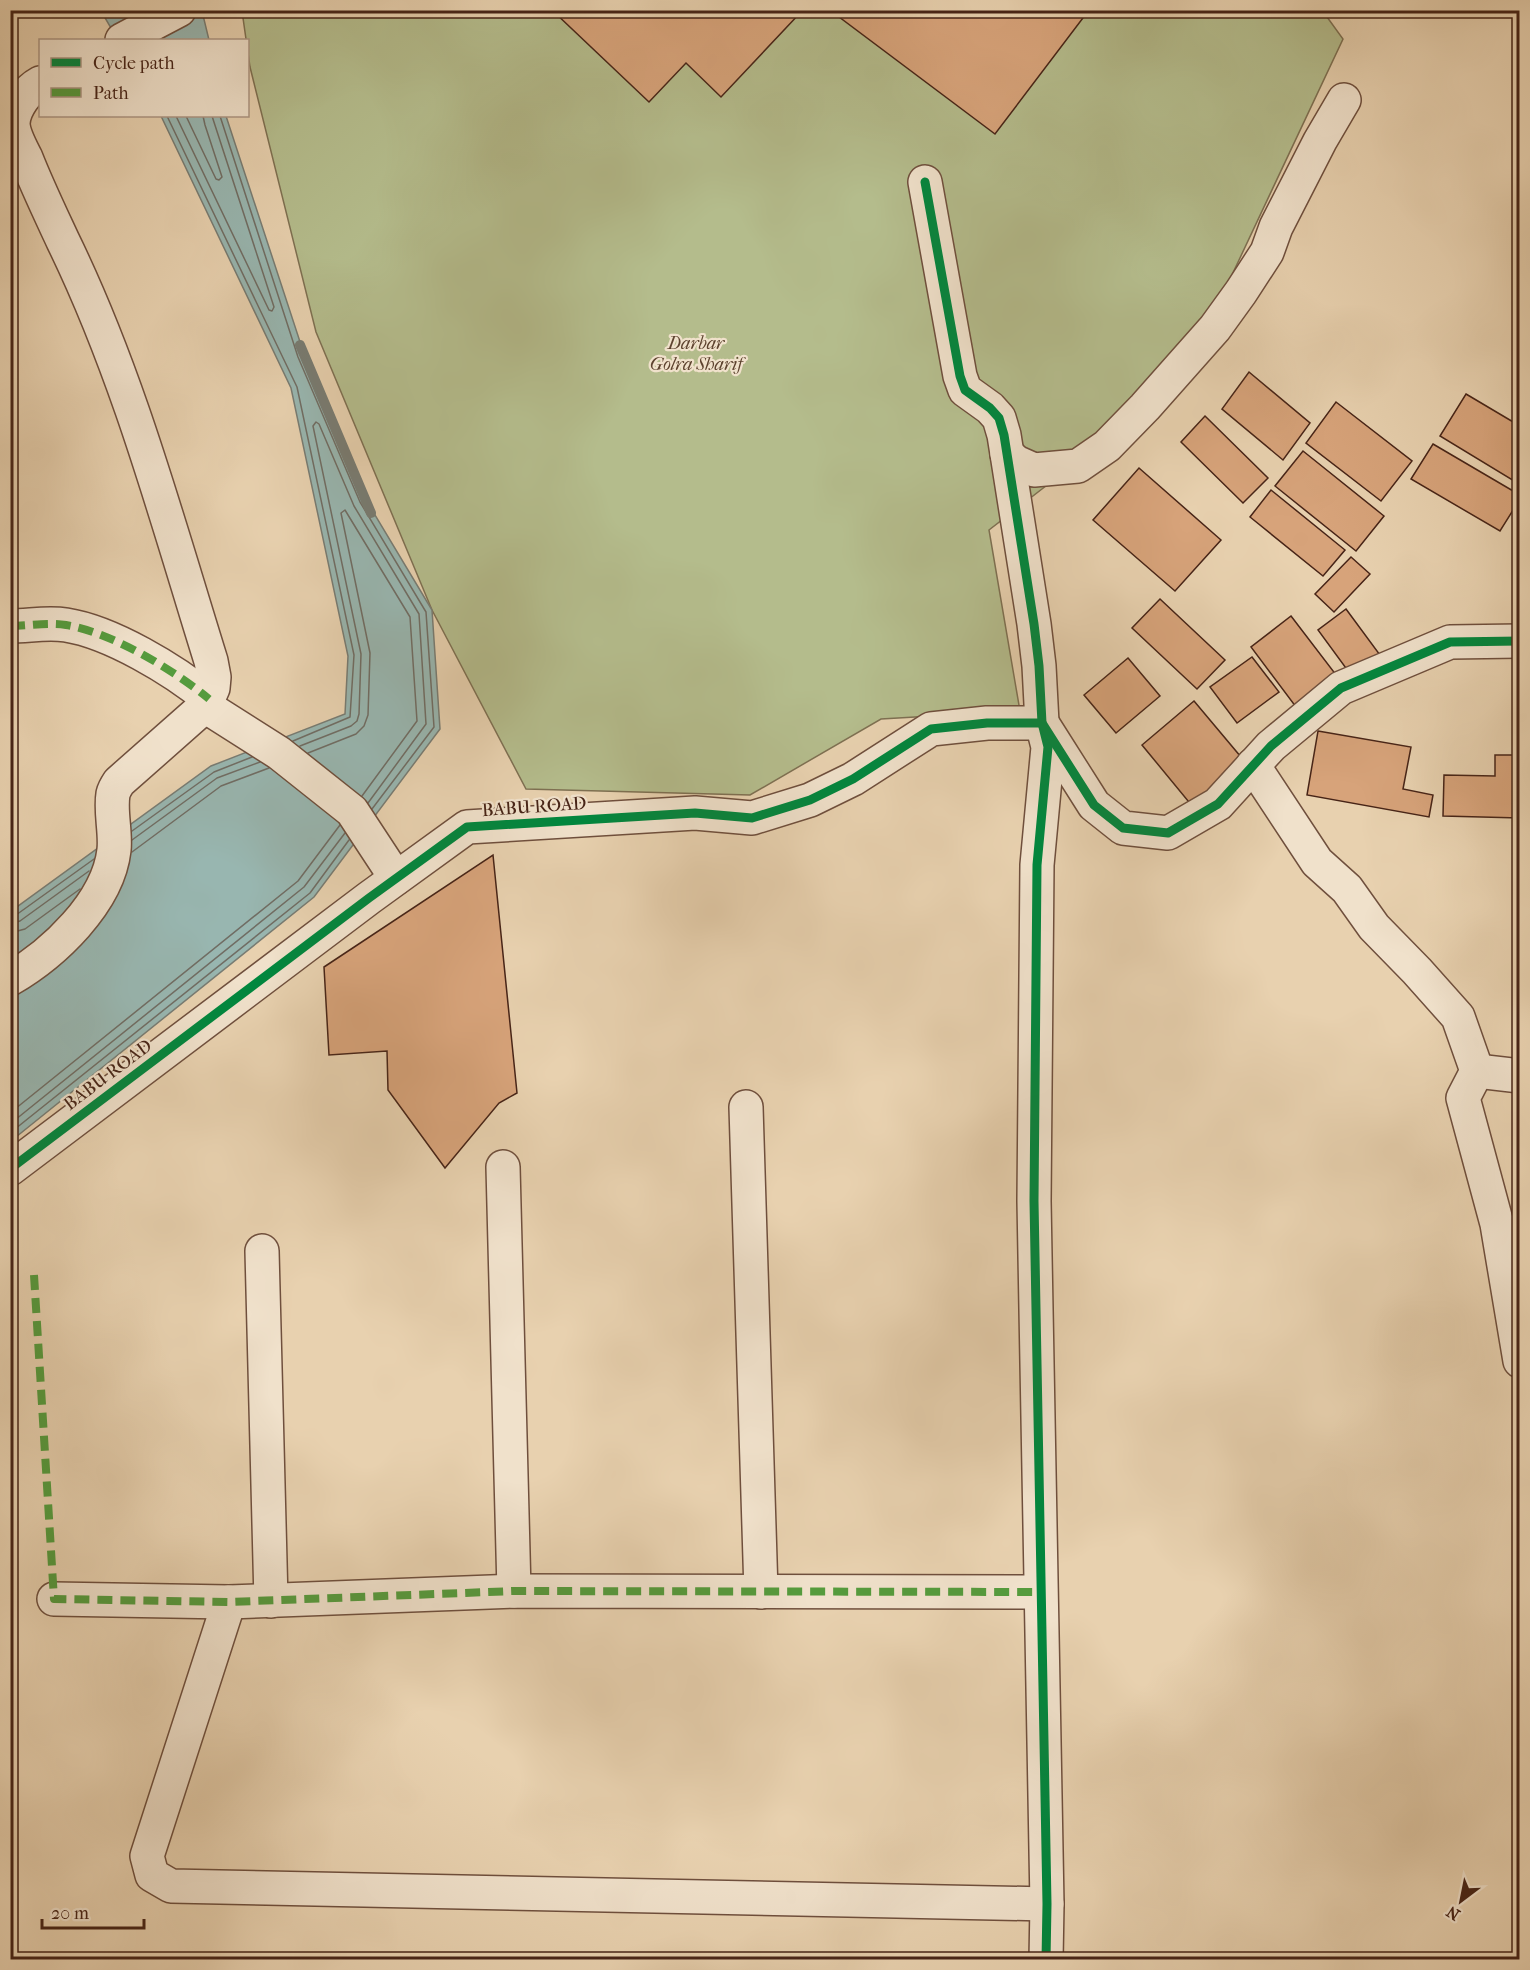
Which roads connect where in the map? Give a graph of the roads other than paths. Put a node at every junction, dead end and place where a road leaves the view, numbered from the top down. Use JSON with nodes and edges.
{"nodes":[{"id":1,"x":179,"y":10,"type":"edge"},
{"id":2,"x":124,"y":39,"type":"edge"},
{"id":3,"x":39,"y":84,"type":"edge"},
{"id":4,"x":1344,"y":100,"type":"dead end"},
{"id":5,"x":925,"y":182,"type":"dead end"},
{"id":6,"x":1007,"y":454,"type":"junction"},
{"id":7,"x":10,"y":626,"type":"edge"},
{"id":8,"x":1520,"y":641,"type":"edge"},
{"id":9,"x":207,"y":702,"type":"junction"},
{"id":10,"x":1042,"y":723,"type":"junction"},
{"id":11,"x":1253,"y":765,"type":"junction"},
{"id":12,"x":396,"y":878,"type":"junction"},
{"id":13,"x":10,"y":980,"type":"edge"},
{"id":14,"x":1477,"y":1071,"type":"junction"},
{"id":15,"x":1520,"y":1076,"type":"edge"},
{"id":16,"x":746,"y":1107,"type":"dead end"},
{"id":17,"x":502,"y":1167,"type":"dead end"},
{"id":18,"x":10,"y":1169,"type":"edge"},
{"id":19,"x":262,"y":1251,"type":"dead end"},
{"id":20,"x":1520,"y":1361,"type":"edge"},
{"id":21,"x":514,"y":1591,"type":"junction"},
{"id":22,"x":761,"y":1592,"type":"junction"},
{"id":23,"x":1040,"y":1592,"type":"junction"},
{"id":24,"x":54,"y":1599,"type":"dead end"},
{"id":25,"x":271,"y":1600,"type":"junction"},
{"id":26,"x":229,"y":1602,"type":"junction"},
{"id":27,"x":1047,"y":1904,"type":"junction"},
{"id":28,"x":1046,"y":1959,"type":"edge"}],
"edges":[{"from":1,"to":2,"type":"street"},
{"from":3,"to":9,"type":"street"},
{"from":4,"to":6,"type":"street"},
{"from":5,"to":6,"type":"street"},
{"from":6,"to":10,"type":"street"},
{"from":7,"to":9,"type":"street"},
{"from":8,"to":11,"type":"street"},
{"from":9,"to":12,"type":"street"},
{"from":9,"to":13,"type":"street"},
{"from":10,"to":11,"type":"street"},
{"from":10,"to":12,"type":"street","name":"BABU ROAD"},
{"from":10,"to":23,"type":"street"},
{"from":11,"to":14,"type":"street"},
{"from":12,"to":18,"type":"street","name":"BABU ROAD"},
{"from":14,"to":15,"type":"street"},
{"from":14,"to":20,"type":"street"},
{"from":16,"to":22,"type":"street"},
{"from":17,"to":21,"type":"street"},
{"from":19,"to":25,"type":"street"},
{"from":21,"to":22,"type":"street"},
{"from":21,"to":25,"type":"street"},
{"from":22,"to":23,"type":"street"},
{"from":23,"to":27,"type":"street"},
{"from":24,"to":26,"type":"street"},
{"from":25,"to":26,"type":"street"},
{"from":26,"to":27,"type":"street"},
{"from":27,"to":28,"type":"street"}]}
